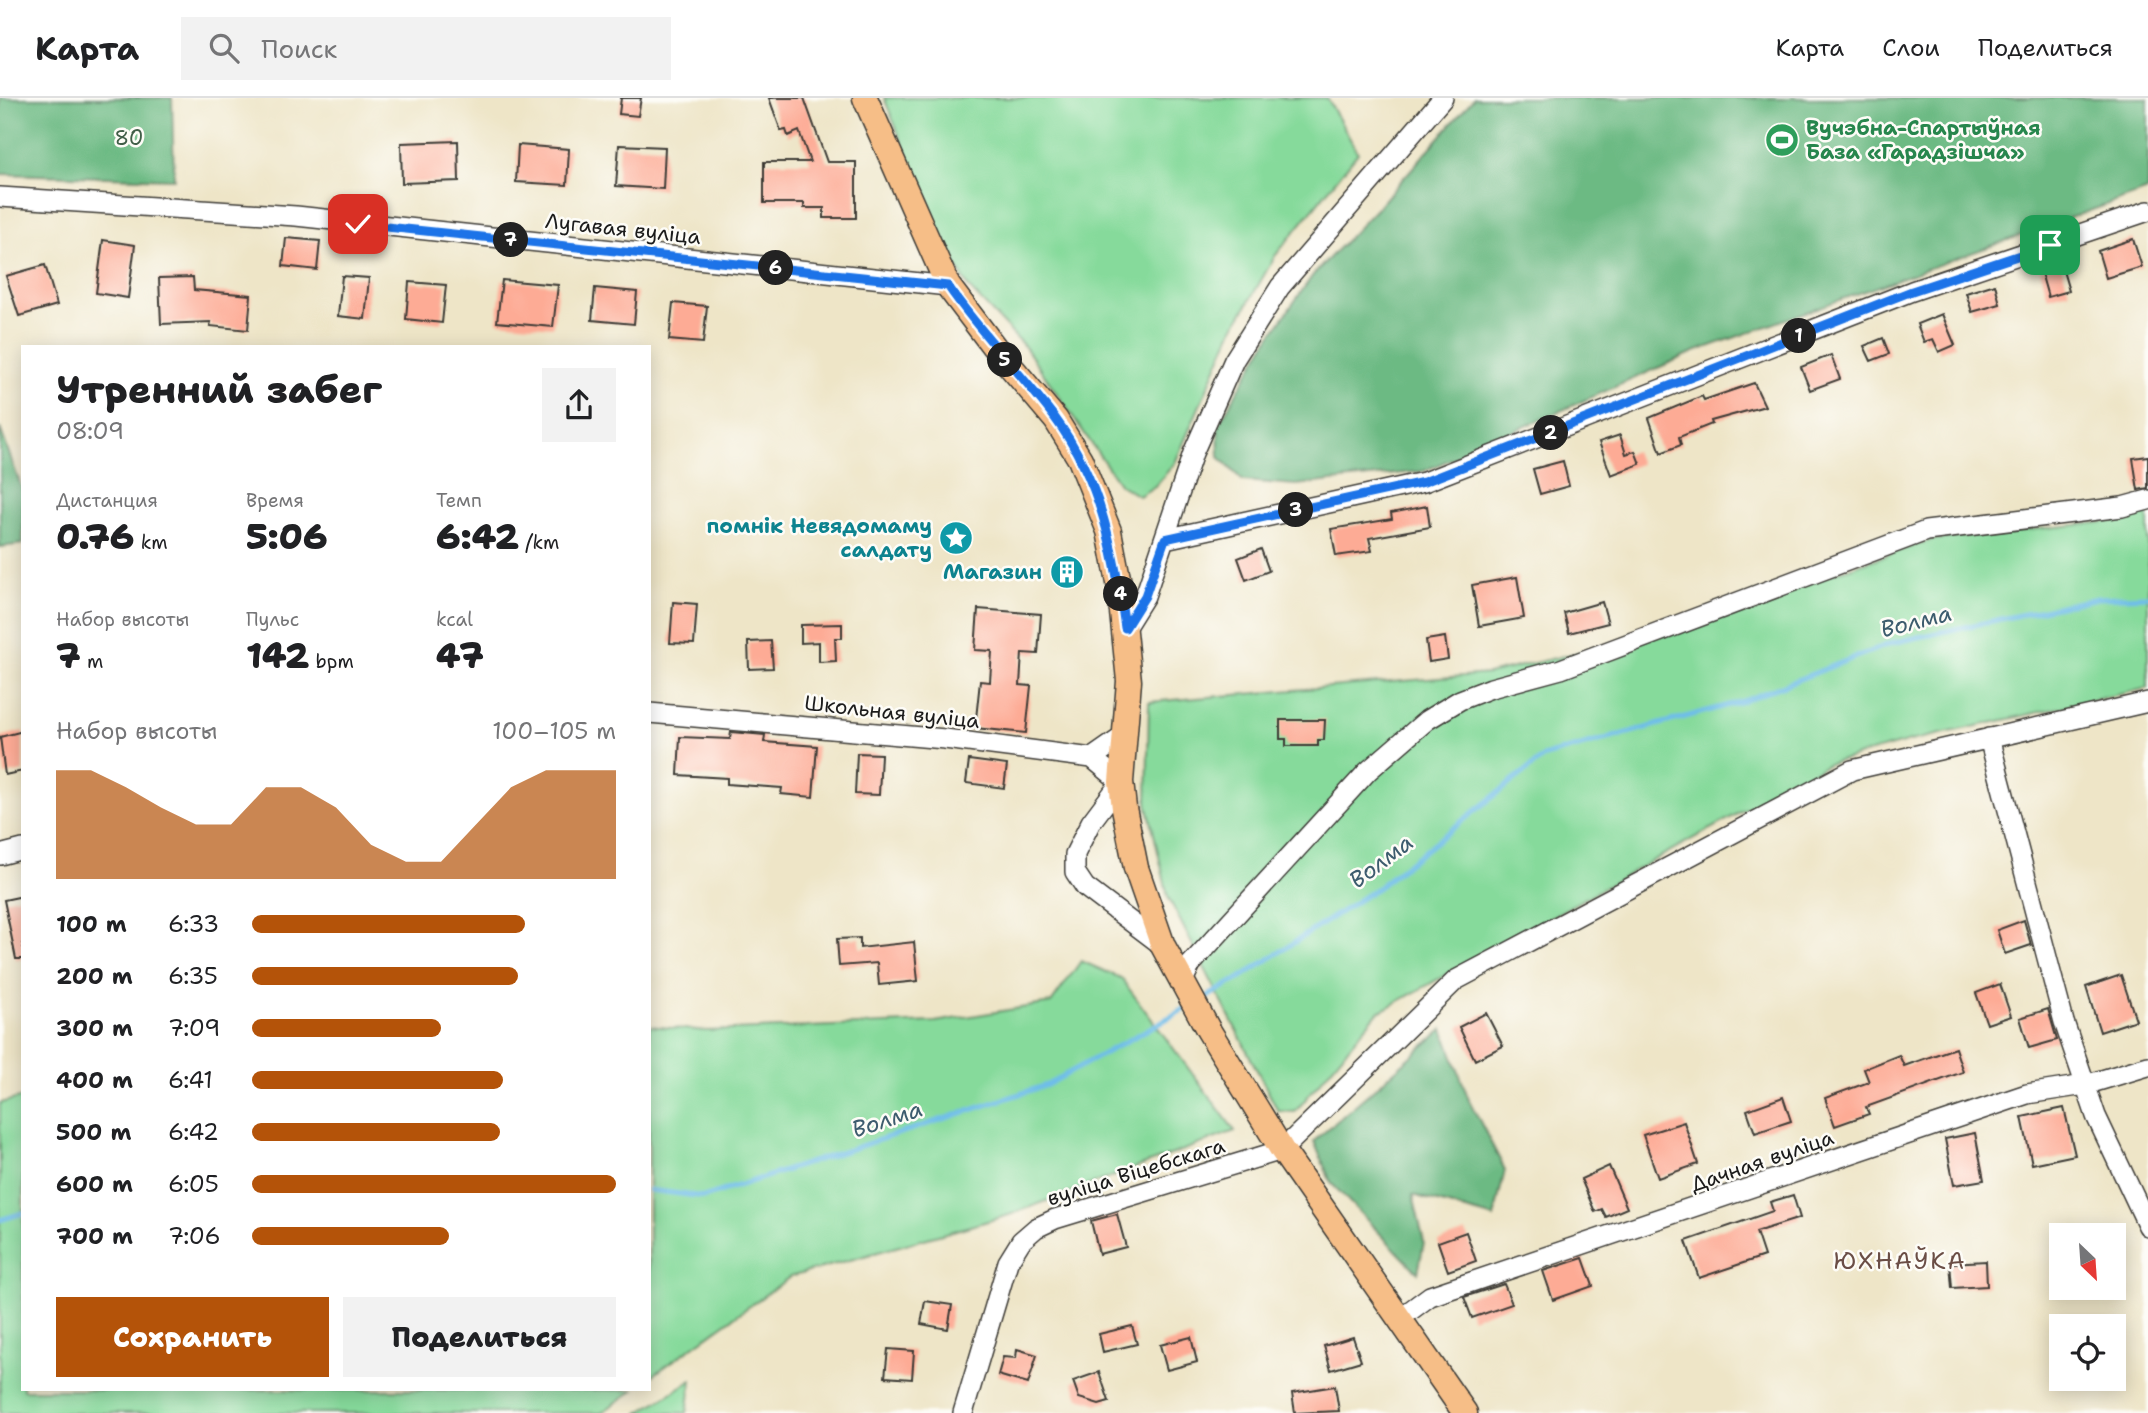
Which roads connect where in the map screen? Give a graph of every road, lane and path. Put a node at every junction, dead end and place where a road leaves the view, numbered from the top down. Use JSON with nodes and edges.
{"nodes":[{"id":1,"x":865,"y":98,"type":"edge"},
{"id":2,"x":1443,"y":98,"type":"edge"},
{"id":3,"x":0,"y":197,"type":"edge"},
{"id":4,"x":2148,"y":211,"type":"edge"},
{"id":5,"x":948,"y":286,"type":"junction"},
{"id":6,"x":2148,"y":500,"type":"edge"},
{"id":7,"x":1165,"y":539,"type":"junction"},
{"id":8,"x":1125,"y":628,"type":"junction"},
{"id":9,"x":2148,"y":702,"type":"edge"},
{"id":10,"x":651,"y":713,"type":"edge"},
{"id":11,"x":1125,"y":735,"type":"junction"},
{"id":12,"x":1990,"y":738,"type":"junction"},
{"id":13,"x":1092,"y":758,"type":"junction"},
{"id":14,"x":1121,"y":782,"type":"junction"},
{"id":15,"x":21,"y":850,"type":"edge"},
{"id":16,"x":0,"y":855,"type":"edge"},
{"id":17,"x":1163,"y":946,"type":"junction"},
{"id":18,"x":1182,"y":983,"type":"junction"},
{"id":19,"x":2148,"y":1066,"type":"edge"},
{"id":20,"x":2085,"y":1085,"type":"junction"},
{"id":21,"x":1282,"y":1150,"type":"junction"},
{"id":22,"x":2148,"y":1226,"type":"edge"},
{"id":23,"x":1399,"y":1319,"type":"junction"},
{"id":24,"x":963,"y":1413,"type":"edge"},
{"id":25,"x":1465,"y":1413,"type":"edge"}],
"edges":[{"from":1,"to":5,"type":"main road"},
{"from":2,"to":7,"type":"street"},
{"from":3,"to":5,"type":"street","name":"Лугавая вуліца"},
{"from":4,"to":7,"type":"street"},
{"from":5,"to":8,"type":"main road"},
{"from":6,"to":18,"type":"street"},
{"from":7,"to":8,"type":"street"},
{"from":8,"to":11,"type":"main road"},
{"from":9,"to":12,"type":"street"},
{"from":10,"to":13,"type":"street","name":"Школьная вуліца"},
{"from":11,"to":13,"type":"street"},
{"from":11,"to":14,"type":"main road"},
{"from":12,"to":20,"type":"street"},
{"from":12,"to":21,"type":"street"},
{"from":13,"to":14,"type":"street"},
{"from":14,"to":17,"type":"main road"},
{"from":14,"to":17,"type":"street"},
{"from":15,"to":16,"type":"street"},
{"from":17,"to":18,"type":"main road"},
{"from":18,"to":21,"type":"main road"},
{"from":19,"to":20,"type":"street","name":"Дачная вуліца"},
{"from":20,"to":22,"type":"street"},
{"from":20,"to":23,"type":"street","name":"Дачная вуліца"},
{"from":21,"to":23,"type":"main road"},
{"from":21,"to":24,"type":"street","name":"вуліца Віцебскага"},
{"from":23,"to":25,"type":"main road"}]}
